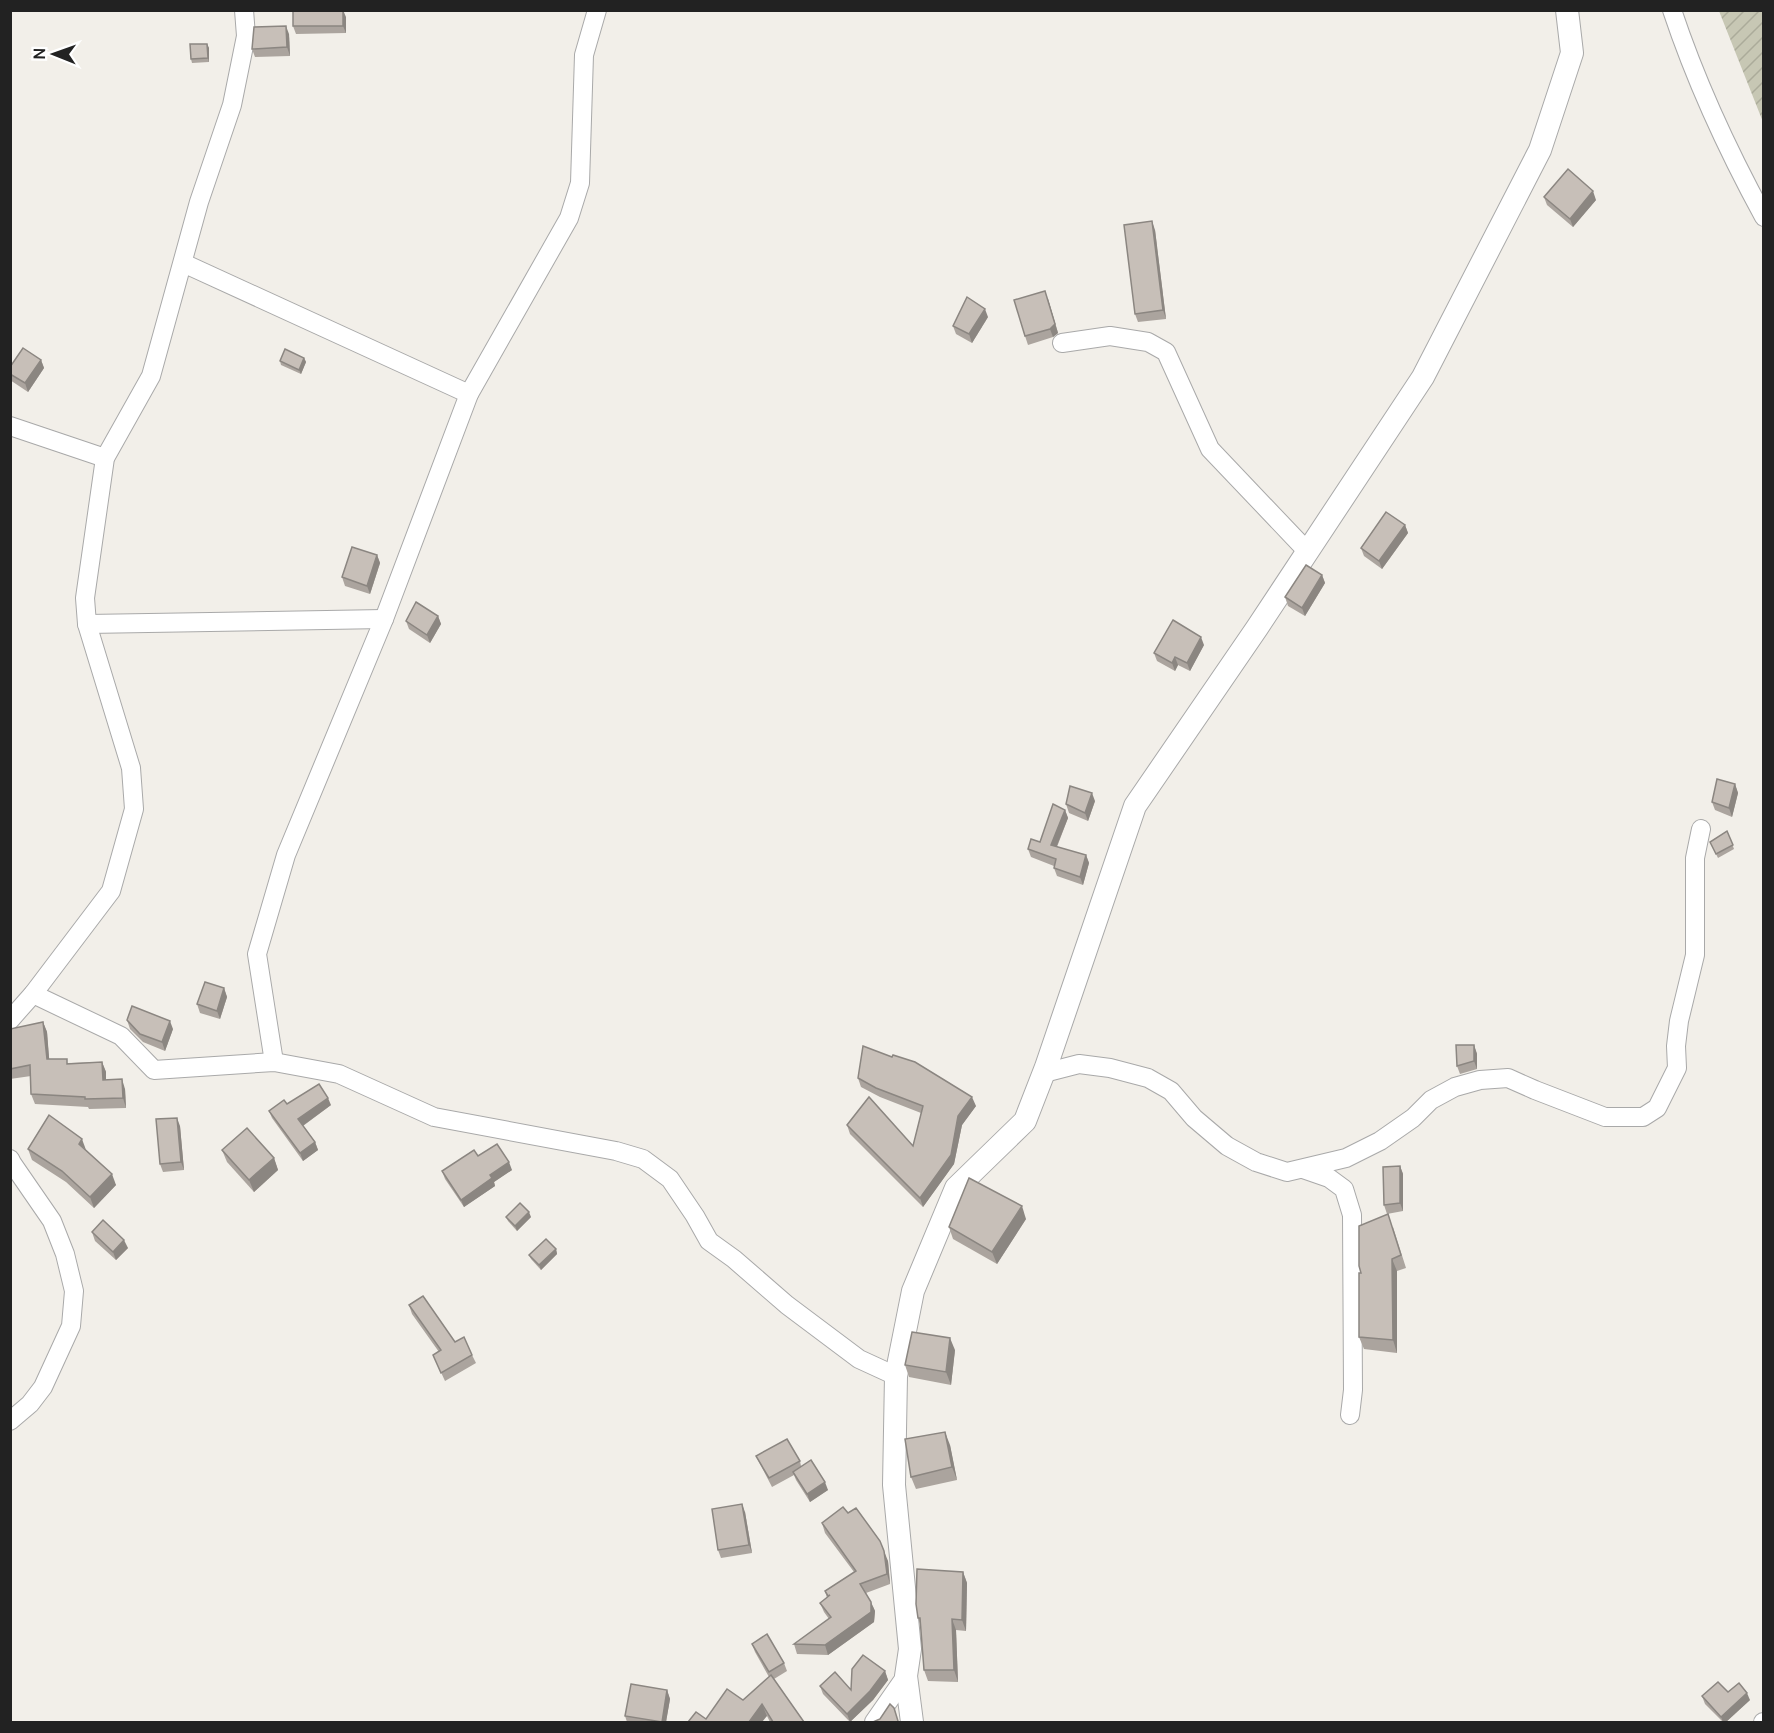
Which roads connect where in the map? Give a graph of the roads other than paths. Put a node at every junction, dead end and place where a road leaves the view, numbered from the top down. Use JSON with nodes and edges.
{"nodes":[{"id":1,"x":244,"y":10,"type":"edge"},
{"id":2,"x":597,"y":10,"type":"edge"},
{"id":3,"x":1567,"y":10,"type":"edge"},
{"id":4,"x":1672,"y":10,"type":"edge"},
{"id":5,"x":1764,"y":217,"type":"edge"},
{"id":6,"x":183,"y":263,"type":"junction"},
{"id":7,"x":1062,"y":343,"type":"dead end"},
{"id":8,"x":469,"y":394,"type":"junction"},
{"id":9,"x":10,"y":426,"type":"edge"},
{"id":10,"x":105,"y":458,"type":"junction"},
{"id":11,"x":1307,"y":551,"type":"junction"},
{"id":12,"x":384,"y":619,"type":"junction"},
{"id":13,"x":87,"y":624,"type":"junction"},
{"id":14,"x":1701,"y":829,"type":"dead end"},
{"id":15,"x":33,"y":994,"type":"junction"},
{"id":16,"x":10,"y":1020,"type":"edge"},
{"id":17,"x":274,"y":1062,"type":"junction"},
{"id":18,"x":1044,"y":1073,"type":"junction"},
{"id":19,"x":10,"y":1159,"type":"edge"},
{"id":20,"x":1303,"y":1169,"type":"junction"},
{"id":21,"x":896,"y":1376,"type":"junction"},
{"id":22,"x":1350,"y":1415,"type":"dead end"},
{"id":23,"x":10,"y":1421,"type":"edge"},
{"id":24,"x":906,"y":1676,"type":"junction"},
{"id":25,"x":874,"y":1722,"type":"edge"},
{"id":26,"x":912,"y":1722,"type":"edge"}],
"edges":[{"from":1,"to":6,"type":"street"},
{"from":2,"to":8,"type":"street"},
{"from":3,"to":11,"type":"street"},
{"from":4,"to":5,"type":"street"},
{"from":6,"to":8,"type":"street"},
{"from":6,"to":10,"type":"street"},
{"from":7,"to":11,"type":"street"},
{"from":8,"to":12,"type":"street"},
{"from":9,"to":10,"type":"street"},
{"from":10,"to":13,"type":"street"},
{"from":11,"to":18,"type":"street"},
{"from":12,"to":13,"type":"street"},
{"from":12,"to":17,"type":"street"},
{"from":13,"to":15,"type":"street"},
{"from":14,"to":20,"type":"street"},
{"from":15,"to":16,"type":"street"},
{"from":15,"to":17,"type":"street"},
{"from":17,"to":21,"type":"street"},
{"from":18,"to":20,"type":"street"},
{"from":18,"to":21,"type":"street"},
{"from":19,"to":23,"type":"street"},
{"from":20,"to":22,"type":"street"},
{"from":21,"to":24,"type":"street"},
{"from":24,"to":25,"type":"street"},
{"from":24,"to":26,"type":"street"}]}
